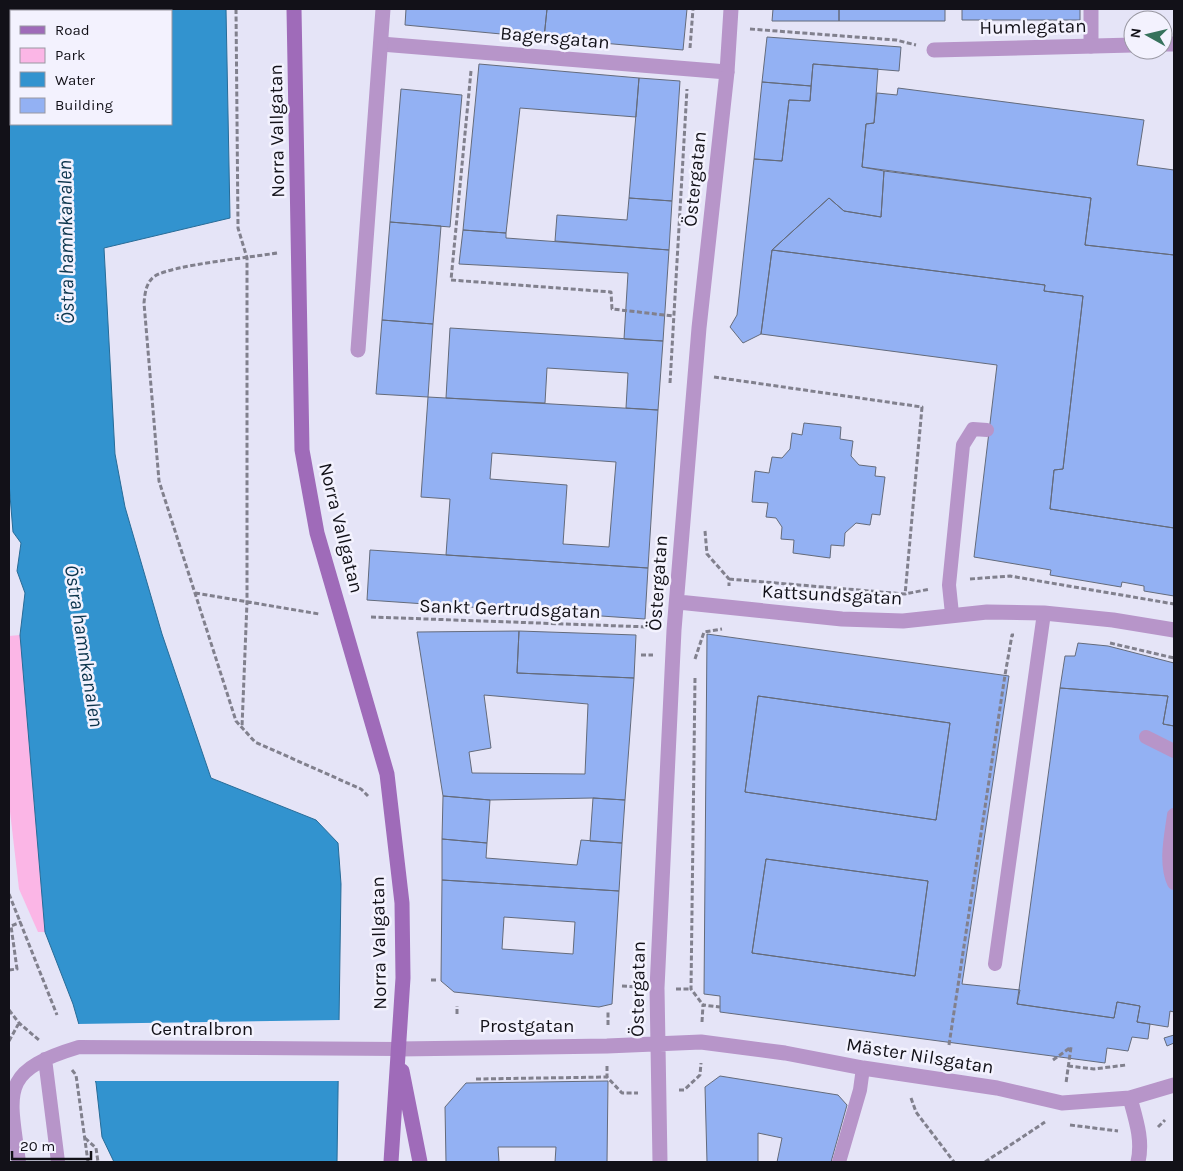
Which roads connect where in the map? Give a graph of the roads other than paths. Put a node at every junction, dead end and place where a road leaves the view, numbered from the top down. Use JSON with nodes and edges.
{"nodes":[{"id":1,"x":294,"y":9,"type":"edge"},
{"id":2,"x":383,"y":9,"type":"edge"},
{"id":3,"x":731,"y":9,"type":"edge"},
{"id":4,"x":1091,"y":9,"type":"edge"},
{"id":5,"x":381,"y":44,"type":"junction"},
{"id":6,"x":1123,"y":45,"type":"edge"},
{"id":7,"x":1091,"y":46,"type":"junction"},
{"id":8,"x":934,"y":50,"type":"road end"},
{"id":9,"x":727,"y":72,"type":"junction"},
{"id":10,"x":358,"y":350,"type":"dead end"},
{"id":11,"x":987,"y":430,"type":"dead end"},
{"id":12,"x":678,"y":602,"type":"junction"},
{"id":13,"x":1044,"y":613,"type":"junction"},
{"id":14,"x":952,"y":614,"type":"junction"},
{"id":15,"x":1174,"y":630,"type":"edge"},
{"id":16,"x":1146,"y":737,"type":"dead end"},
{"id":17,"x":1174,"y":751,"type":"edge"},
{"id":18,"x":1174,"y":815,"type":"edge"},
{"id":19,"x":1174,"y":884,"type":"edge"},
{"id":20,"x":995,"y":964,"type":"dead end"},
{"id":21,"x":657,"y":1043,"type":"junction"},
{"id":22,"x":398,"y":1049,"type":"junction"},
{"id":23,"x":51,"y":1056,"type":"junction"},
{"id":24,"x":863,"y":1068,"type":"junction"},
{"id":25,"x":1174,"y":1085,"type":"edge"},
{"id":26,"x":1130,"y":1098,"type":"junction"},
{"id":27,"x":19,"y":1162,"type":"edge"},
{"id":28,"x":58,"y":1162,"type":"edge"},
{"id":29,"x":391,"y":1162,"type":"edge"},
{"id":30,"x":420,"y":1162,"type":"edge"},
{"id":31,"x":660,"y":1162,"type":"edge"},
{"id":32,"x":839,"y":1162,"type":"edge"},
{"id":33,"x":1138,"y":1162,"type":"edge"}],
"edges":[{"from":1,"to":22,"type":"main road","name":"Norra Vallgatan"},
{"from":2,"to":5,"type":"street"},
{"from":3,"to":9,"type":"street","name":"Östergatan"},
{"from":4,"to":7,"type":"street"},
{"from":5,"to":9,"type":"street","name":"Bagersgatan"},
{"from":5,"to":10,"type":"street"},
{"from":6,"to":7,"type":"street","name":"Humlegatan"},
{"from":7,"to":8,"type":"street","name":"Humlegatan"},
{"from":9,"to":12,"type":"street","name":"Östergatan"},
{"from":11,"to":14,"type":"lane"},
{"from":12,"to":14,"type":"street","name":"Kattsundsgatan"},
{"from":12,"to":21,"type":"street","name":"Östergatan"},
{"from":13,"to":14,"type":"street","name":"Kattsundsgatan"},
{"from":13,"to":15,"type":"street","name":"Kattsundsgatan"},
{"from":13,"to":20,"type":"lane"},
{"from":16,"to":17,"type":"lane"},
{"from":18,"to":19,"type":"lane"},
{"from":21,"to":22,"type":"street","name":"Prostgatan"},
{"from":21,"to":24,"type":"street","name":"Mäster Nilsgatan"},
{"from":21,"to":31,"type":"street","name":"Östergatan"},
{"from":22,"to":23,"type":"lane","name":"Centralbron"},
{"from":22,"to":29,"type":"main road","name":"Norra Vallgatan"},
{"from":22,"to":30,"type":"main road","name":"Norra Vallgatan"},
{"from":23,"to":27,"type":"lane","name":"Centralbron"},
{"from":23,"to":28,"type":"lane"},
{"from":24,"to":26,"type":"street","name":"Mäster Nilsgatan"},
{"from":24,"to":32,"type":"lane"},
{"from":25,"to":26,"type":"street","name":"Mäster Nilsgatan"},
{"from":26,"to":33,"type":"street"}]}
